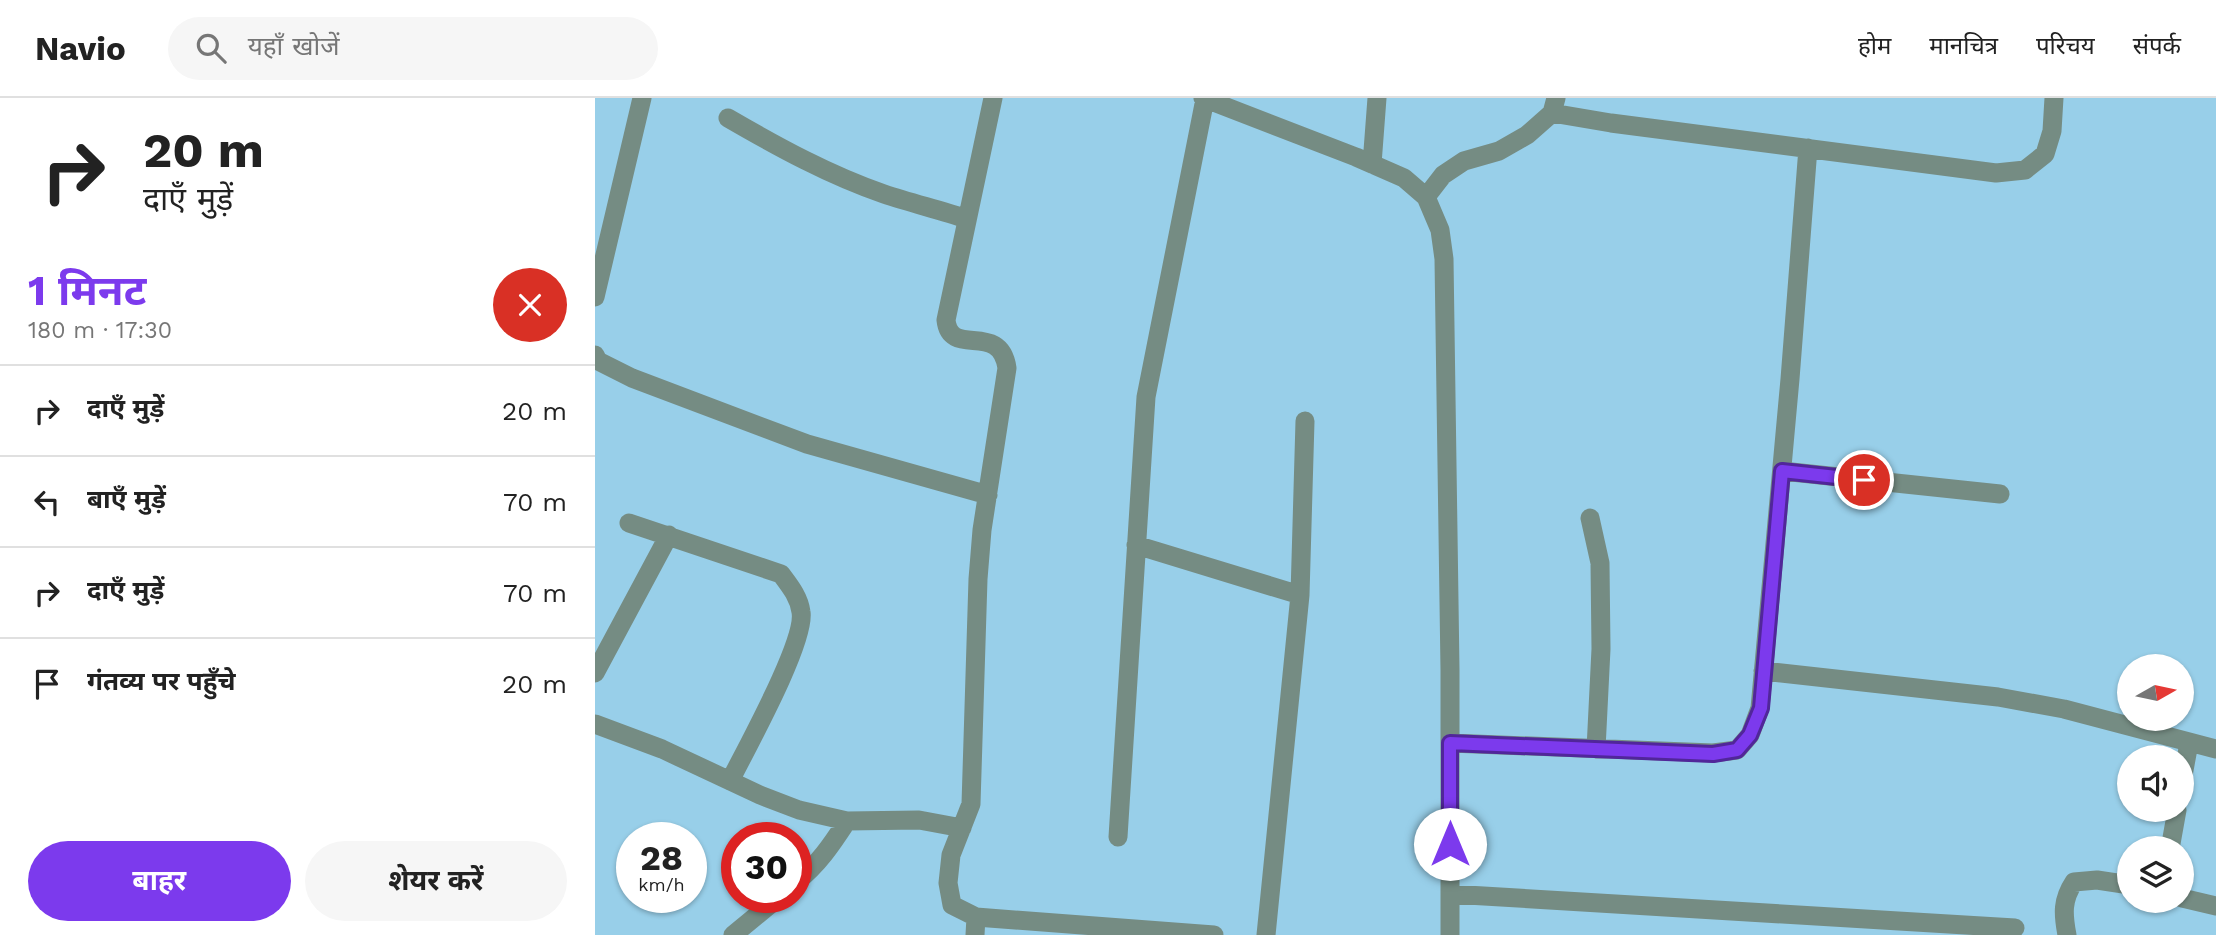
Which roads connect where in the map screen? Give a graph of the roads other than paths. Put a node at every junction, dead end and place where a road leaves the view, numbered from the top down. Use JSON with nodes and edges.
{"nodes":[{"id":1,"x":642,"y":98,"type":"edge"},
{"id":2,"x":993,"y":98,"type":"edge"},
{"id":3,"x":1204,"y":98,"type":"edge"},
{"id":4,"x":1377,"y":98,"type":"edge"},
{"id":5,"x":2054,"y":98,"type":"edge"},
{"id":6,"x":1554,"y":105,"type":"edge"},
{"id":7,"x":728,"y":118,"type":"dead end"},
{"id":8,"x":1808,"y":149,"type":"junction"},
{"id":9,"x":1372,"y":164,"type":"junction"},
{"id":10,"x":1426,"y":197,"type":"junction"},
{"id":11,"x":967,"y":219,"type":"junction"},
{"id":12,"x":595,"y":297,"type":"edge"},
{"id":13,"x":595,"y":355,"type":"edge"},
{"id":14,"x":1305,"y":421,"type":"dead end"},
{"id":15,"x":1782,"y":471,"type":"junction"},
{"id":16,"x":2000,"y":494,"type":"dead end"},
{"id":17,"x":988,"y":495,"type":"junction"},
{"id":18,"x":1590,"y":518,"type":"dead end"},
{"id":19,"x":629,"y":523,"type":"dead end"},
{"id":20,"x":669,"y":535,"type":"junction"},
{"id":21,"x":1136,"y":545,"type":"junction"},
{"id":22,"x":1300,"y":595,"type":"junction"},
{"id":23,"x":1763,"y":671,"type":"junction"},
{"id":24,"x":595,"y":673,"type":"edge"},
{"id":25,"x":595,"y":724,"type":"edge"},
{"id":26,"x":1450,"y":743,"type":"junction"},
{"id":27,"x":2189,"y":743,"type":"joint"},
{"id":28,"x":1596,"y":749,"type":"junction"},
{"id":29,"x":2216,"y":749,"type":"edge"},
{"id":30,"x":730,"y":781,"type":"junction"},
{"id":31,"x":847,"y":821,"type":"junction"},
{"id":32,"x":962,"y":828,"type":"junction"},
{"id":33,"x":1118,"y":837,"type":"dead end"},
{"id":34,"x":812,"y":867,"type":"edge"},
{"id":35,"x":2117,"y":883,"type":"edge"},
{"id":36,"x":1450,"y":894,"type":"junction"},
{"id":37,"x":2194,"y":901,"type":"edge"},
{"id":38,"x":2216,"y":906,"type":"edge"},
{"id":39,"x":760,"y":913,"type":"edge"},
{"id":40,"x":976,"y":926,"type":"edge"},
{"id":41,"x":2015,"y":928,"type":"dead end"},
{"id":42,"x":733,"y":935,"type":"edge"},
{"id":43,"x":1214,"y":935,"type":"edge"},
{"id":44,"x":1266,"y":935,"type":"edge"},
{"id":45,"x":1450,"y":935,"type":"edge"},
{"id":46,"x":2067,"y":935,"type":"edge"}],
"edges":[{"from":1,"to":12,"type":"street"},
{"from":2,"to":11,"type":"street"},
{"from":3,"to":9,"type":"street"},
{"from":3,"to":21,"type":"street"},
{"from":4,"to":9,"type":"street"},
{"from":5,"to":8,"type":"street"},
{"from":6,"to":8,"type":"street"},
{"from":6,"to":10,"type":"street"},
{"from":7,"to":11,"type":"street"},
{"from":8,"to":15,"type":"street"},
{"from":9,"to":10,"type":"street"},
{"from":10,"to":26,"type":"street"},
{"from":11,"to":17,"type":"street"},
{"from":13,"to":17,"type":"street"},
{"from":14,"to":22,"type":"street"},
{"from":15,"to":16,"type":"street"},
{"from":15,"to":23,"type":"street"},
{"from":17,"to":32,"type":"street"},
{"from":18,"to":28,"type":"street"},
{"from":19,"to":20,"type":"street"},
{"from":20,"to":24,"type":"street"},
{"from":20,"to":30,"type":"street"},
{"from":21,"to":22,"type":"street"},
{"from":21,"to":33,"type":"street"},
{"from":22,"to":44,"type":"street"},
{"from":23,"to":27,"type":"street"},
{"from":23,"to":28,"type":"street"},
{"from":25,"to":30,"type":"street"},
{"from":26,"to":28,"type":"street"},
{"from":26,"to":36,"type":"street"},
{"from":27,"to":29,"type":"street"},
{"from":30,"to":31,"type":"street"},
{"from":31,"to":32,"type":"street"},
{"from":31,"to":34,"type":"street"},
{"from":32,"to":40,"type":"street"},
{"from":35,"to":46,"type":"street"},
{"from":36,"to":41,"type":"street"},
{"from":36,"to":45,"type":"street"},
{"from":37,"to":38,"type":"street"},
{"from":39,"to":42,"type":"street"},
{"from":40,"to":43,"type":"street"}]}
